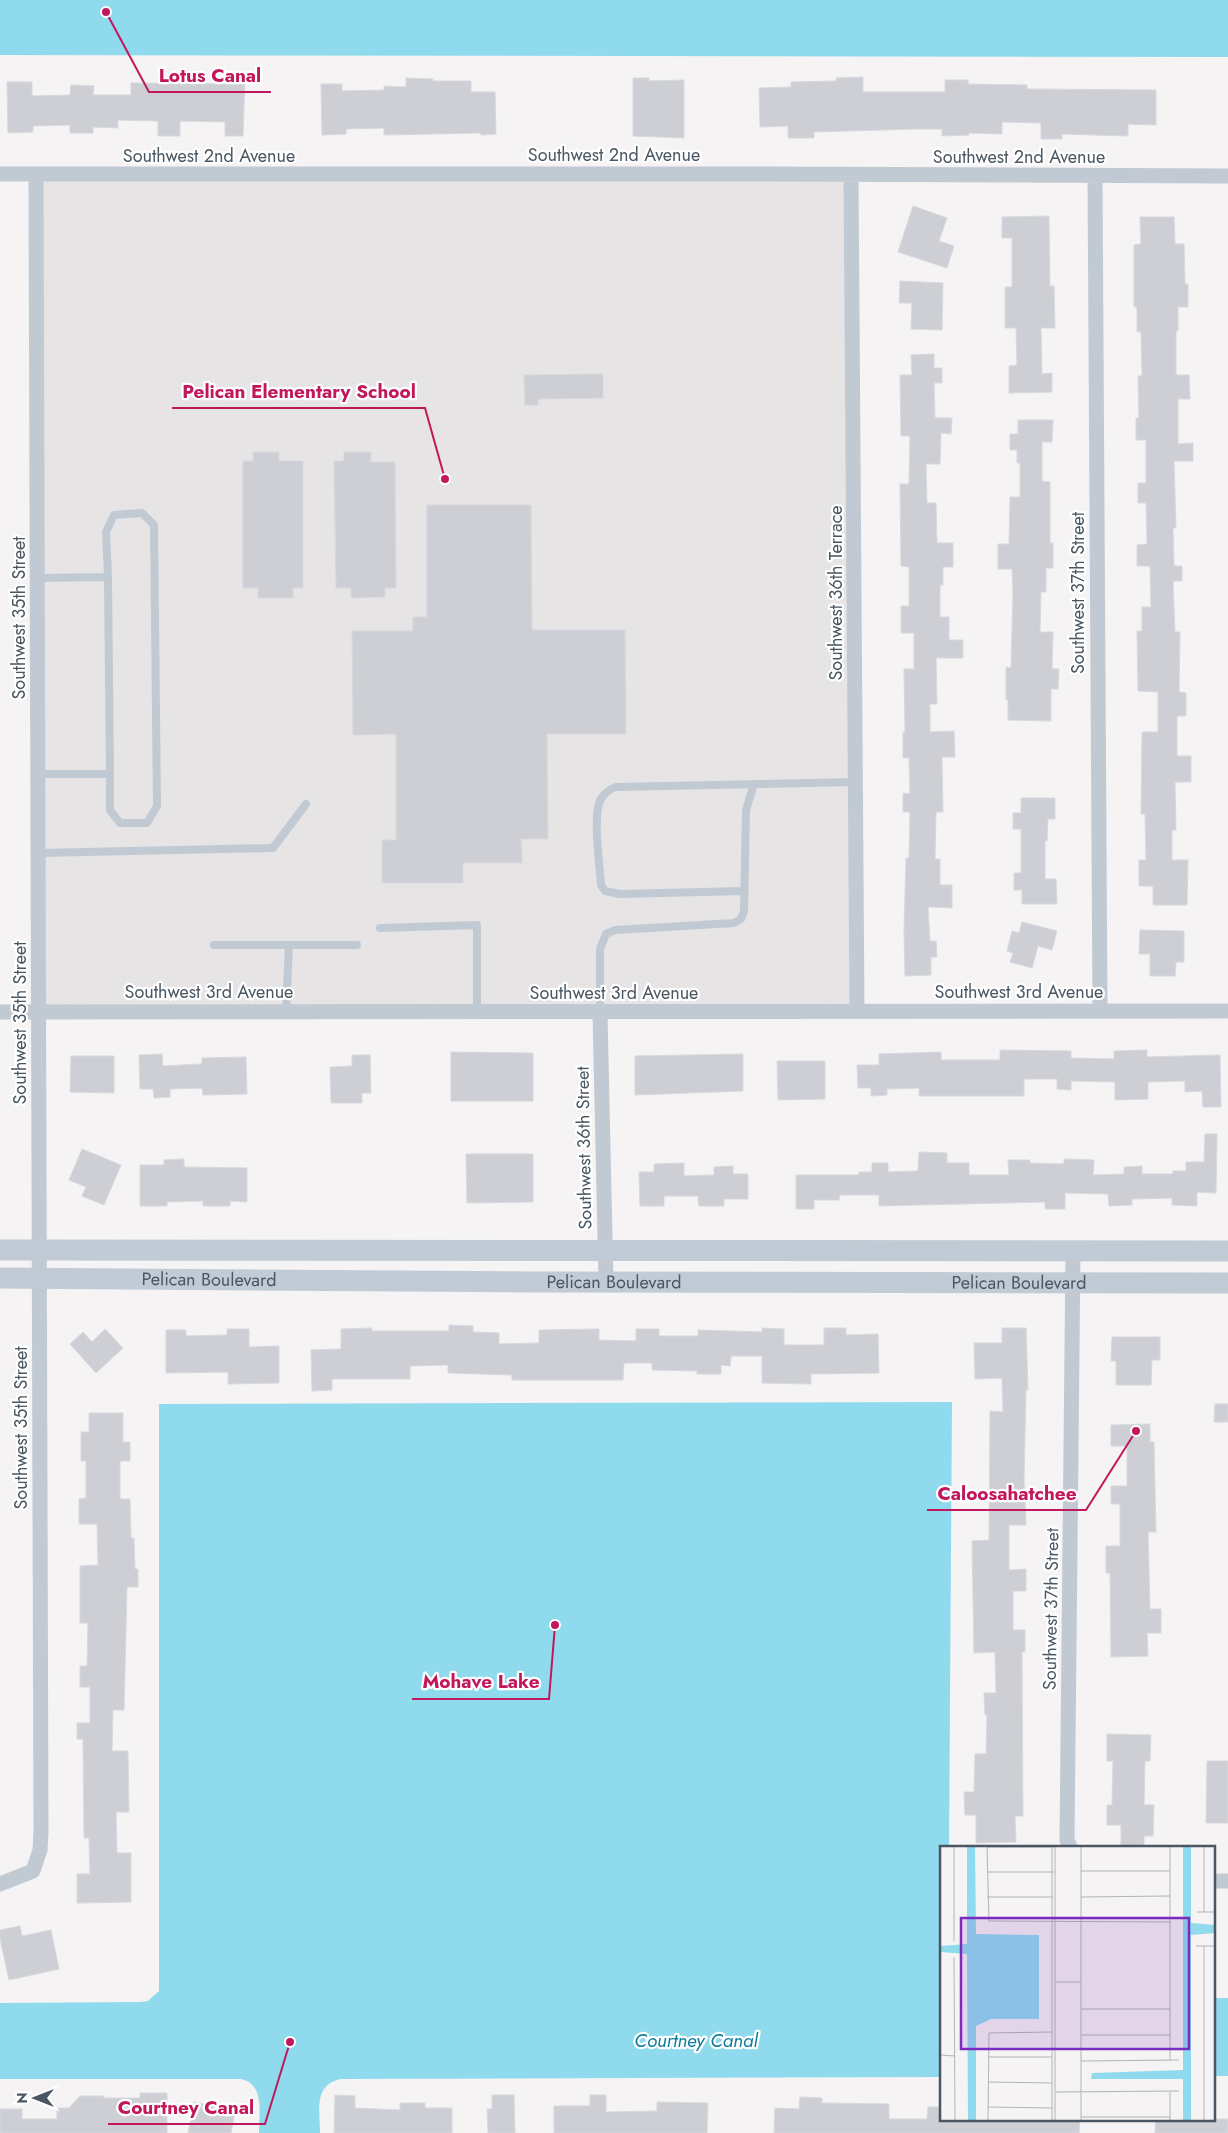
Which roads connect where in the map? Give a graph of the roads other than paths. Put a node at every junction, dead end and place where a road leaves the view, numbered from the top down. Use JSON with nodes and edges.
{"nodes":[{"id":1,"x":0,"y":174,"type":"edge"},
{"id":2,"x":36,"y":174,"type":"junction"},
{"id":3,"x":851,"y":175,"type":"junction"},
{"id":4,"x":1094,"y":176,"type":"junction"},
{"id":5,"x":1228,"y":176,"type":"edge"},
{"id":6,"x":108,"y":577,"type":"junction"},
{"id":7,"x":38,"y":578,"type":"junction"},
{"id":8,"x":39,"y":774,"type":"junction"},
{"id":9,"x":110,"y":774,"type":"junction"},
{"id":10,"x":856,"y":782,"type":"junction"},
{"id":11,"x":754,"y":784,"type":"junction"},
{"id":12,"x":306,"y":804,"type":"dead end"},
{"id":13,"x":39,"y":854,"type":"junction"},
{"id":14,"x":744,"y":892,"type":"junction"},
{"id":15,"x":380,"y":928,"type":"dead end"},
{"id":16,"x":214,"y":944,"type":"dead end"},
{"id":17,"x":289,"y":944,"type":"junction"},
{"id":18,"x":357,"y":944,"type":"dead end"},
{"id":19,"x":1100,"y":1010,"type":"junction"},
{"id":20,"x":286,"y":1011,"type":"junction"},
{"id":21,"x":858,"y":1011,"type":"junction"},
{"id":22,"x":1228,"y":1011,"type":"edge"},
{"id":23,"x":0,"y":1012,"type":"edge"},
{"id":24,"x":38,"y":1012,"type":"junction"},
{"id":25,"x":476,"y":1012,"type":"junction"},
{"id":26,"x":600,"y":1013,"type":"junction"},
{"id":27,"x":0,"y":1250,"type":"edge"},
{"id":28,"x":38,"y":1250,"type":"junction"},
{"id":29,"x":605,"y":1250,"type":"junction"},
{"id":30,"x":1073,"y":1251,"type":"junction"},
{"id":31,"x":1228,"y":1251,"type":"edge"},
{"id":32,"x":0,"y":1278,"type":"edge"},
{"id":33,"x":40,"y":1278,"type":"junction"},
{"id":34,"x":606,"y":1282,"type":"junction"},
{"id":35,"x":1073,"y":1282,"type":"junction"},
{"id":36,"x":1228,"y":1282,"type":"edge"},
{"id":37,"x":1070,"y":1846,"type":"edge"},
{"id":38,"x":0,"y":1884,"type":"edge"}],
"edges":[{"from":1,"to":2,"type":"street","name":"Southwest 2nd Avenue"},
{"from":2,"to":3,"type":"street","name":"Southwest 2nd Avenue"},
{"from":2,"to":7,"type":"street","name":"Southwest 35th Street"},
{"from":3,"to":4,"type":"street","name":"Southwest 2nd Avenue"},
{"from":3,"to":10,"type":"street","name":"Southwest 36th Terrace"},
{"from":4,"to":5,"type":"street","name":"Southwest 2nd Avenue"},
{"from":4,"to":19,"type":"street","name":"Southwest 37th Street"},
{"from":6,"to":7,"type":"lane"},
{"from":6,"to":9,"type":"lane"},
{"from":6,"to":9,"type":"lane"},
{"from":7,"to":8,"type":"street","name":"Southwest 35th Street"},
{"from":8,"to":9,"type":"lane"},
{"from":8,"to":13,"type":"street","name":"Southwest 35th Street"},
{"from":10,"to":11,"type":"lane"},
{"from":10,"to":21,"type":"street","name":"Southwest 36th Terrace"},
{"from":11,"to":14,"type":"lane"},
{"from":11,"to":14,"type":"lane"},
{"from":12,"to":13,"type":"lane"},
{"from":13,"to":24,"type":"street","name":"Southwest 35th Street"},
{"from":14,"to":26,"type":"lane"},
{"from":15,"to":25,"type":"lane"},
{"from":16,"to":17,"type":"lane"},
{"from":17,"to":18,"type":"lane"},
{"from":17,"to":20,"type":"lane"},
{"from":19,"to":21,"type":"street","name":"Southwest 3rd Avenue"},
{"from":19,"to":22,"type":"street","name":"Southwest 3rd Avenue"},
{"from":20,"to":24,"type":"street","name":"Southwest 3rd Avenue"},
{"from":20,"to":25,"type":"street","name":"Southwest 3rd Avenue"},
{"from":21,"to":26,"type":"street","name":"Southwest 3rd Avenue"},
{"from":23,"to":24,"type":"street","name":"Southwest 3rd Avenue"},
{"from":24,"to":28,"type":"street","name":"Southwest 35th Street"},
{"from":25,"to":26,"type":"street","name":"Southwest 3rd Avenue"},
{"from":26,"to":29,"type":"street","name":"Southwest 36th Street"},
{"from":27,"to":28,"type":"street","name":"Pelican Boulevard"},
{"from":28,"to":29,"type":"street","name":"Pelican Boulevard"},
{"from":28,"to":33,"type":"street","name":"Southwest 35th Street"},
{"from":29,"to":30,"type":"street","name":"Pelican Boulevard"},
{"from":29,"to":34,"type":"street","name":"Southwest 36th Street"},
{"from":30,"to":31,"type":"street","name":"Pelican Boulevard"},
{"from":30,"to":35,"type":"street","name":"Southwest 37th Street"},
{"from":32,"to":33,"type":"street","name":"Pelican Boulevard"},
{"from":33,"to":34,"type":"street","name":"Pelican Boulevard"},
{"from":33,"to":38,"type":"street","name":"Southwest 35th Street"},
{"from":34,"to":35,"type":"street","name":"Pelican Boulevard"},
{"from":35,"to":36,"type":"street","name":"Pelican Boulevard"},
{"from":35,"to":37,"type":"street","name":"Southwest 37th Street"}]}
